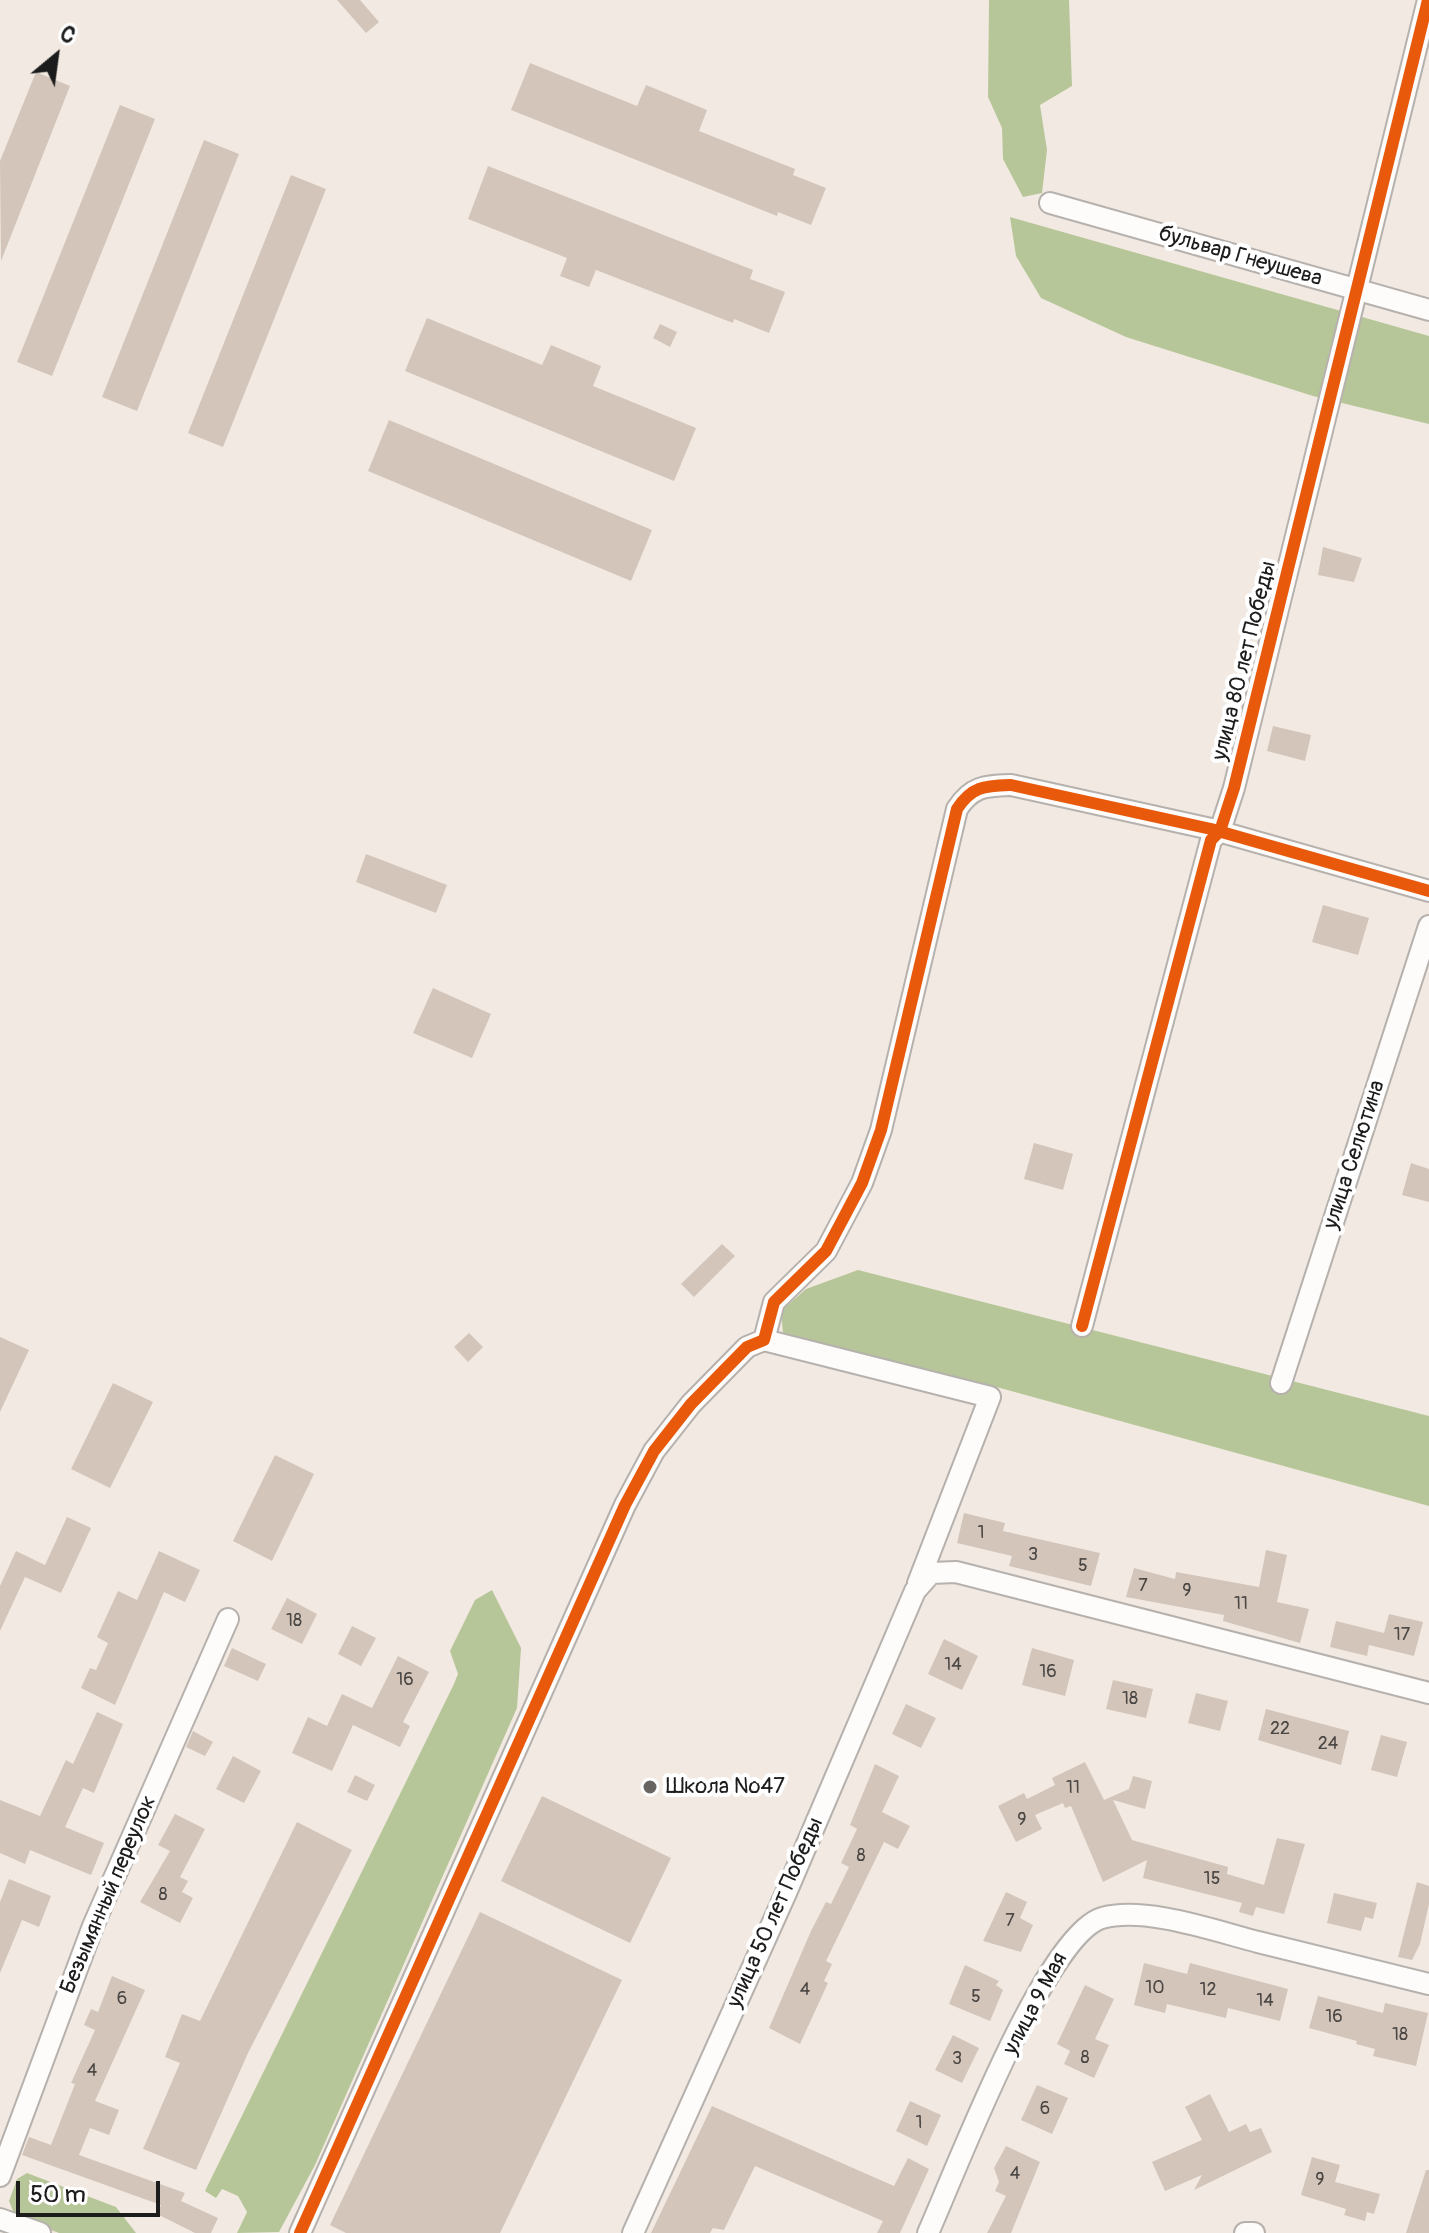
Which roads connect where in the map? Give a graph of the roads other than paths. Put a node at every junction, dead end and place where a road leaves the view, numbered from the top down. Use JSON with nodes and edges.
{"nodes":[{"id":1,"x":1428,"y":0,"type":"edge"},
{"id":2,"x":1050,"y":203,"type":"dead end"},
{"id":3,"x":1357,"y":290,"type":"junction"},
{"id":4,"x":1429,"y":310,"type":"edge"},
{"id":5,"x":1220,"y":831,"type":"junction"},
{"id":6,"x":1429,"y":891,"type":"edge"},
{"id":7,"x":1429,"y":926,"type":"edge"},
{"id":8,"x":1082,"y":1326,"type":"dead end"},
{"id":9,"x":764,"y":1340,"type":"junction"},
{"id":10,"x":1281,"y":1383,"type":"dead end"},
{"id":11,"x":915,"y":1591,"type":"junction"},
{"id":12,"x":228,"y":1619,"type":"dead end"},
{"id":13,"x":1429,"y":1693,"type":"edge"},
{"id":14,"x":1429,"y":1984,"type":"edge"},
{"id":15,"x":0,"y":2176,"type":"edge"},
{"id":16,"x":0,"y":2219,"type":"edge"},
{"id":17,"x":40,"y":2233,"type":"edge"},
{"id":18,"x":300,"y":2233,"type":"edge"},
{"id":19,"x":633,"y":2233,"type":"edge"},
{"id":20,"x":928,"y":2233,"type":"edge"},
{"id":21,"x":1245,"y":2233,"type":"edge"},
{"id":22,"x":1254,"y":2233,"type":"edge"}],
"edges":[{"from":1,"to":3,"type":"street","name":"улица 80 лет Победы"},
{"from":2,"to":3,"type":"street","name":"бульвар Гнеушева"},
{"from":3,"to":4,"type":"street","name":"бульвар Гнеушева"},
{"from":3,"to":5,"type":"street","name":"улица 80 лет Победы"},
{"from":5,"to":6,"type":"street"},
{"from":5,"to":8,"type":"street","name":"улица 80 лет Победы"},
{"from":5,"to":9,"type":"street"},
{"from":7,"to":10,"type":"street","name":"улица Селютина"},
{"from":9,"to":11,"type":"street","name":"улица 50 лет Победы"},
{"from":9,"to":18,"type":"street"},
{"from":11,"to":13,"type":"street"},
{"from":11,"to":19,"type":"street","name":"улица 50 лет Победы"},
{"from":12,"to":15,"type":"street","name":"Безымянный переулок"},
{"from":14,"to":20,"type":"street","name":"улица 9 Мая"},
{"from":16,"to":17,"type":"street"},
{"from":21,"to":22,"type":"street"}]}
